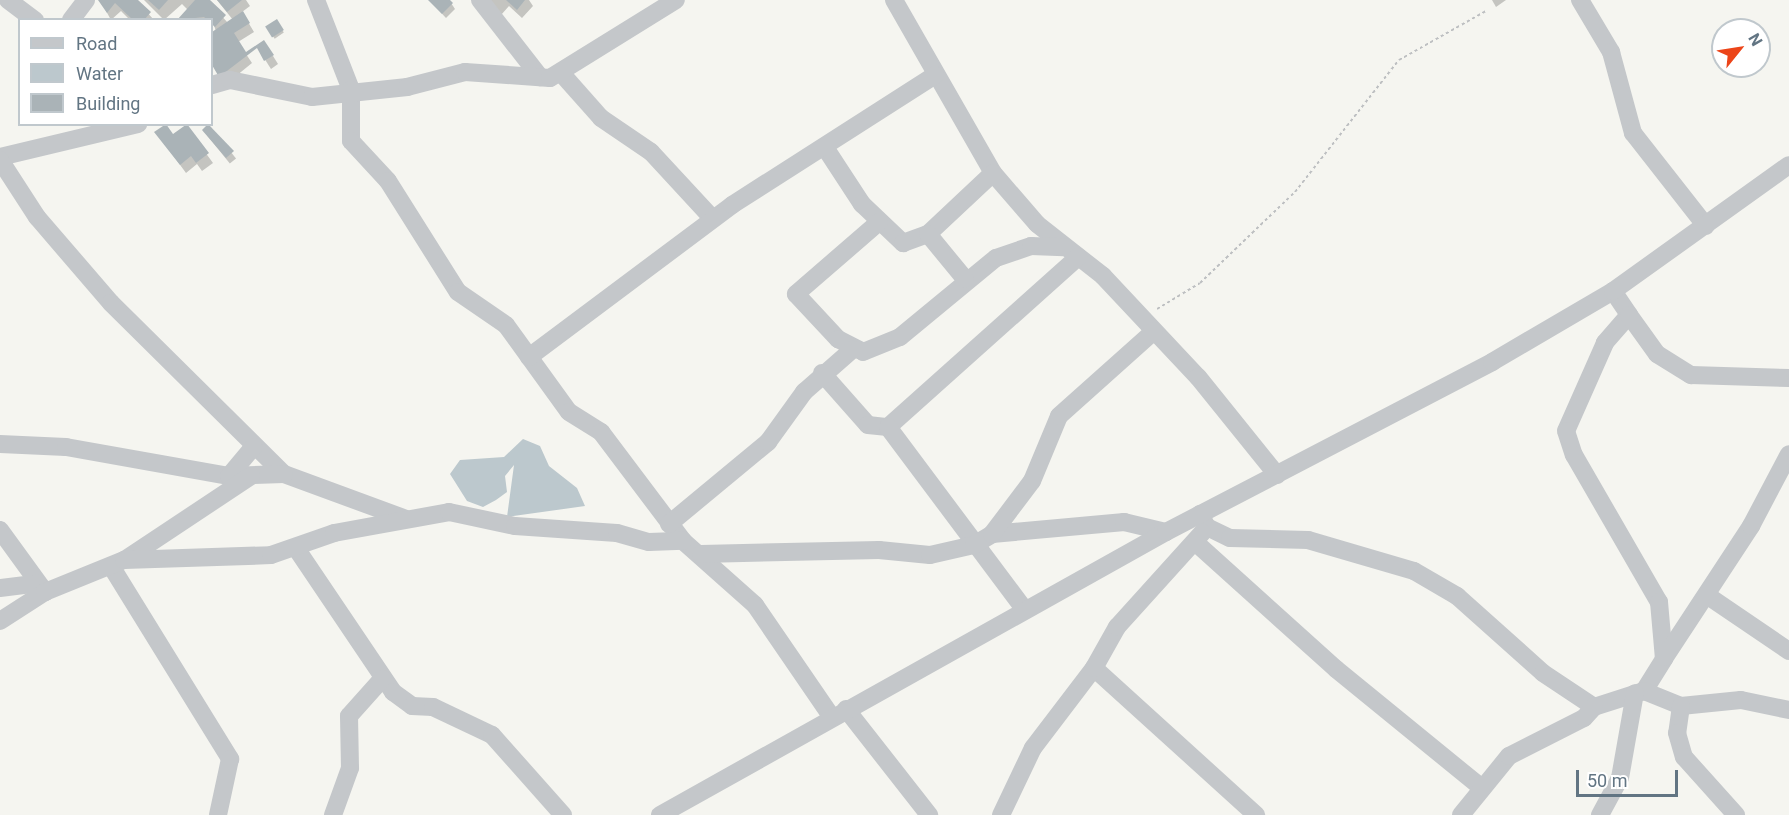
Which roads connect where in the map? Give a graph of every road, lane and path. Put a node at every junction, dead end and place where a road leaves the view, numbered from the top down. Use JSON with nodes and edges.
{"nodes":[{"id":1,"x":8,"y":0,"type":"edge"},
{"id":2,"x":86,"y":0,"type":"edge"},
{"id":3,"x":316,"y":0,"type":"edge"},
{"id":4,"x":480,"y":0,"type":"edge"},
{"id":5,"x":676,"y":0,"type":"edge"},
{"id":6,"x":894,"y":0,"type":"edge"},
{"id":7,"x":1580,"y":0,"type":"edge"},
{"id":8,"x":1486,"y":11,"type":"dead end"},
{"id":9,"x":32,"y":18,"type":"edge"},
{"id":10,"x":72,"y":18,"type":"edge"},
{"id":11,"x":562,"y":74,"type":"junction"},
{"id":12,"x":935,"y":75,"type":"junction"},
{"id":13,"x":540,"y":77,"type":"junction"},
{"id":14,"x":213,"y":85,"type":"edge"},
{"id":15,"x":351,"y":90,"type":"junction"},
{"id":16,"x":130,"y":126,"type":"edge"},
{"id":17,"x":826,"y":149,"type":"junction"},
{"id":18,"x":0,"y":158,"type":"edge"},
{"id":19,"x":1789,"y":165,"type":"edge"},
{"id":20,"x":993,"y":173,"type":"junction"},
{"id":21,"x":713,"y":219,"type":"junction"},
{"id":22,"x":879,"y":222,"type":"junction"},
{"id":23,"x":1706,"y":226,"type":"junction"},
{"id":24,"x":928,"y":234,"type":"junction"},
{"id":25,"x":1071,"y":252,"type":"junction"},
{"id":26,"x":965,"y":279,"type":"junction"},
{"id":27,"x":1613,"y":291,"type":"junction"},
{"id":28,"x":1629,"y":315,"type":"junction"},
{"id":29,"x":1141,"y":317,"type":"junction"},
{"id":30,"x":1154,"y":331,"type":"junction"},
{"id":31,"x":852,"y":350,"type":"junction"},
{"id":32,"x":529,"y":357,"type":"junction"},
{"id":33,"x":822,"y":373,"type":"junction"},
{"id":34,"x":1786,"y":373,"type":"edge"},
{"id":35,"x":888,"y":427,"type":"junction"},
{"id":36,"x":0,"y":444,"type":"edge"},
{"id":37,"x":253,"y":447,"type":"junction"},
{"id":38,"x":1789,"y":454,"type":"edge"},
{"id":39,"x":284,"y":474,"type":"junction"},
{"id":40,"x":1277,"y":475,"type":"junction"},
{"id":41,"x":228,"y":476,"type":"junction"},
{"id":42,"x":251,"y":476,"type":"junction"},
{"id":43,"x":406,"y":519,"type":"junction"},
{"id":44,"x":1203,"y":521,"type":"junction"},
{"id":45,"x":669,"y":524,"type":"junction"},
{"id":46,"x":0,"y":530,"type":"edge"},
{"id":47,"x":1166,"y":532,"type":"junction"},
{"id":48,"x":992,"y":534,"type":"junction"},
{"id":49,"x":683,"y":541,"type":"junction"},
{"id":50,"x":1195,"y":542,"type":"junction"},
{"id":51,"x":974,"y":545,"type":"junction"},
{"id":52,"x":296,"y":548,"type":"junction"},
{"id":53,"x":701,"y":554,"type":"junction"},
{"id":54,"x":118,"y":563,"type":"junction"},
{"id":55,"x":0,"y":588,"type":"edge"},
{"id":56,"x":41,"y":588,"type":"junction"},
{"id":57,"x":1708,"y":596,"type":"junction"},
{"id":58,"x":1025,"y":610,"type":"junction"},
{"id":59,"x":0,"y":621,"type":"edge"},
{"id":60,"x":1789,"y":651,"type":"edge"},
{"id":61,"x":1664,"y":659,"type":"junction"},
{"id":62,"x":1094,"y":668,"type":"junction"},
{"id":63,"x":382,"y":679,"type":"junction"},
{"id":64,"x":1640,"y":692,"type":"junction"},
{"id":65,"x":1681,"y":706,"type":"junction"},
{"id":66,"x":1594,"y":707,"type":"junction"},
{"id":67,"x":1789,"y":710,"type":"edge"},
{"id":68,"x":838,"y":712,"type":"junction"},
{"id":69,"x":1482,"y":788,"type":"junction"},
{"id":70,"x":218,"y":815,"type":"edge"},
{"id":71,"x":333,"y":815,"type":"edge"},
{"id":72,"x":564,"y":815,"type":"edge"},
{"id":73,"x":660,"y":815,"type":"edge"},
{"id":74,"x":929,"y":815,"type":"edge"},
{"id":75,"x":1001,"y":815,"type":"edge"},
{"id":76,"x":1256,"y":815,"type":"edge"},
{"id":77,"x":1461,"y":815,"type":"edge"},
{"id":78,"x":1600,"y":815,"type":"edge"},
{"id":79,"x":1736,"y":815,"type":"edge"}],
"edges":[{"from":1,"to":9,"type":"street"},
{"from":2,"to":10,"type":"street"},
{"from":3,"to":15,"type":"street"},
{"from":4,"to":13,"type":"street"},
{"from":5,"to":11,"type":"street"},
{"from":6,"to":12,"type":"street"},
{"from":7,"to":23,"type":"street"},
{"from":8,"to":29,"type":"path"},
{"from":11,"to":13,"type":"street"},
{"from":11,"to":21,"type":"street"},
{"from":12,"to":17,"type":"street"},
{"from":12,"to":20,"type":"street"},
{"from":13,"to":15,"type":"street"},
{"from":14,"to":15,"type":"street"},
{"from":15,"to":32,"type":"street"},
{"from":16,"to":18,"type":"street"},
{"from":17,"to":21,"type":"street"},
{"from":17,"to":22,"type":"street"},
{"from":18,"to":37,"type":"street"},
{"from":19,"to":23,"type":"street"},
{"from":20,"to":24,"type":"street"},
{"from":20,"to":25,"type":"street"},
{"from":21,"to":32,"type":"street"},
{"from":22,"to":24,"type":"street"},
{"from":22,"to":31,"type":"street"},
{"from":23,"to":27,"type":"street"},
{"from":24,"to":26,"type":"street"},
{"from":25,"to":26,"type":"street"},
{"from":25,"to":29,"type":"street"},
{"from":25,"to":35,"type":"street"},
{"from":26,"to":31,"type":"street"},
{"from":27,"to":28,"type":"street"},
{"from":27,"to":40,"type":"street"},
{"from":28,"to":34,"type":"street"},
{"from":28,"to":61,"type":"street"},
{"from":29,"to":30,"type":"street"},
{"from":30,"to":40,"type":"street"},
{"from":30,"to":48,"type":"street"},
{"from":31,"to":33,"type":"street"},
{"from":32,"to":45,"type":"street"},
{"from":33,"to":35,"type":"street"},
{"from":33,"to":45,"type":"street"},
{"from":35,"to":51,"type":"street"},
{"from":36,"to":41,"type":"street"},
{"from":37,"to":39,"type":"street"},
{"from":37,"to":41,"type":"street"},
{"from":38,"to":57,"type":"street"},
{"from":39,"to":42,"type":"street"},
{"from":39,"to":43,"type":"street"},
{"from":40,"to":44,"type":"street"},
{"from":41,"to":42,"type":"street"},
{"from":42,"to":54,"type":"street"},
{"from":43,"to":49,"type":"street"},
{"from":43,"to":52,"type":"street"},
{"from":44,"to":47,"type":"street"},
{"from":44,"to":50,"type":"street"},
{"from":44,"to":66,"type":"street"},
{"from":45,"to":49,"type":"street"},
{"from":46,"to":56,"type":"street"},
{"from":47,"to":48,"type":"street"},
{"from":47,"to":58,"type":"street"},
{"from":48,"to":51,"type":"street"},
{"from":49,"to":53,"type":"street"},
{"from":50,"to":62,"type":"street"},
{"from":50,"to":69,"type":"street"},
{"from":51,"to":53,"type":"street"},
{"from":51,"to":58,"type":"street"},
{"from":52,"to":54,"type":"street"},
{"from":52,"to":63,"type":"street"},
{"from":53,"to":68,"type":"street"},
{"from":54,"to":56,"type":"street"},
{"from":54,"to":70,"type":"street"},
{"from":55,"to":56,"type":"street"},
{"from":56,"to":59,"type":"street"},
{"from":57,"to":60,"type":"street"},
{"from":57,"to":61,"type":"street"},
{"from":58,"to":68,"type":"street"},
{"from":61,"to":64,"type":"street"},
{"from":62,"to":75,"type":"street"},
{"from":62,"to":76,"type":"street"},
{"from":63,"to":71,"type":"street"},
{"from":63,"to":72,"type":"street"},
{"from":64,"to":65,"type":"street"},
{"from":64,"to":66,"type":"street"},
{"from":64,"to":78,"type":"street"},
{"from":65,"to":67,"type":"street"},
{"from":65,"to":79,"type":"street"},
{"from":66,"to":69,"type":"street"},
{"from":68,"to":73,"type":"street"},
{"from":68,"to":74,"type":"street"},
{"from":69,"to":77,"type":"street"}]}
